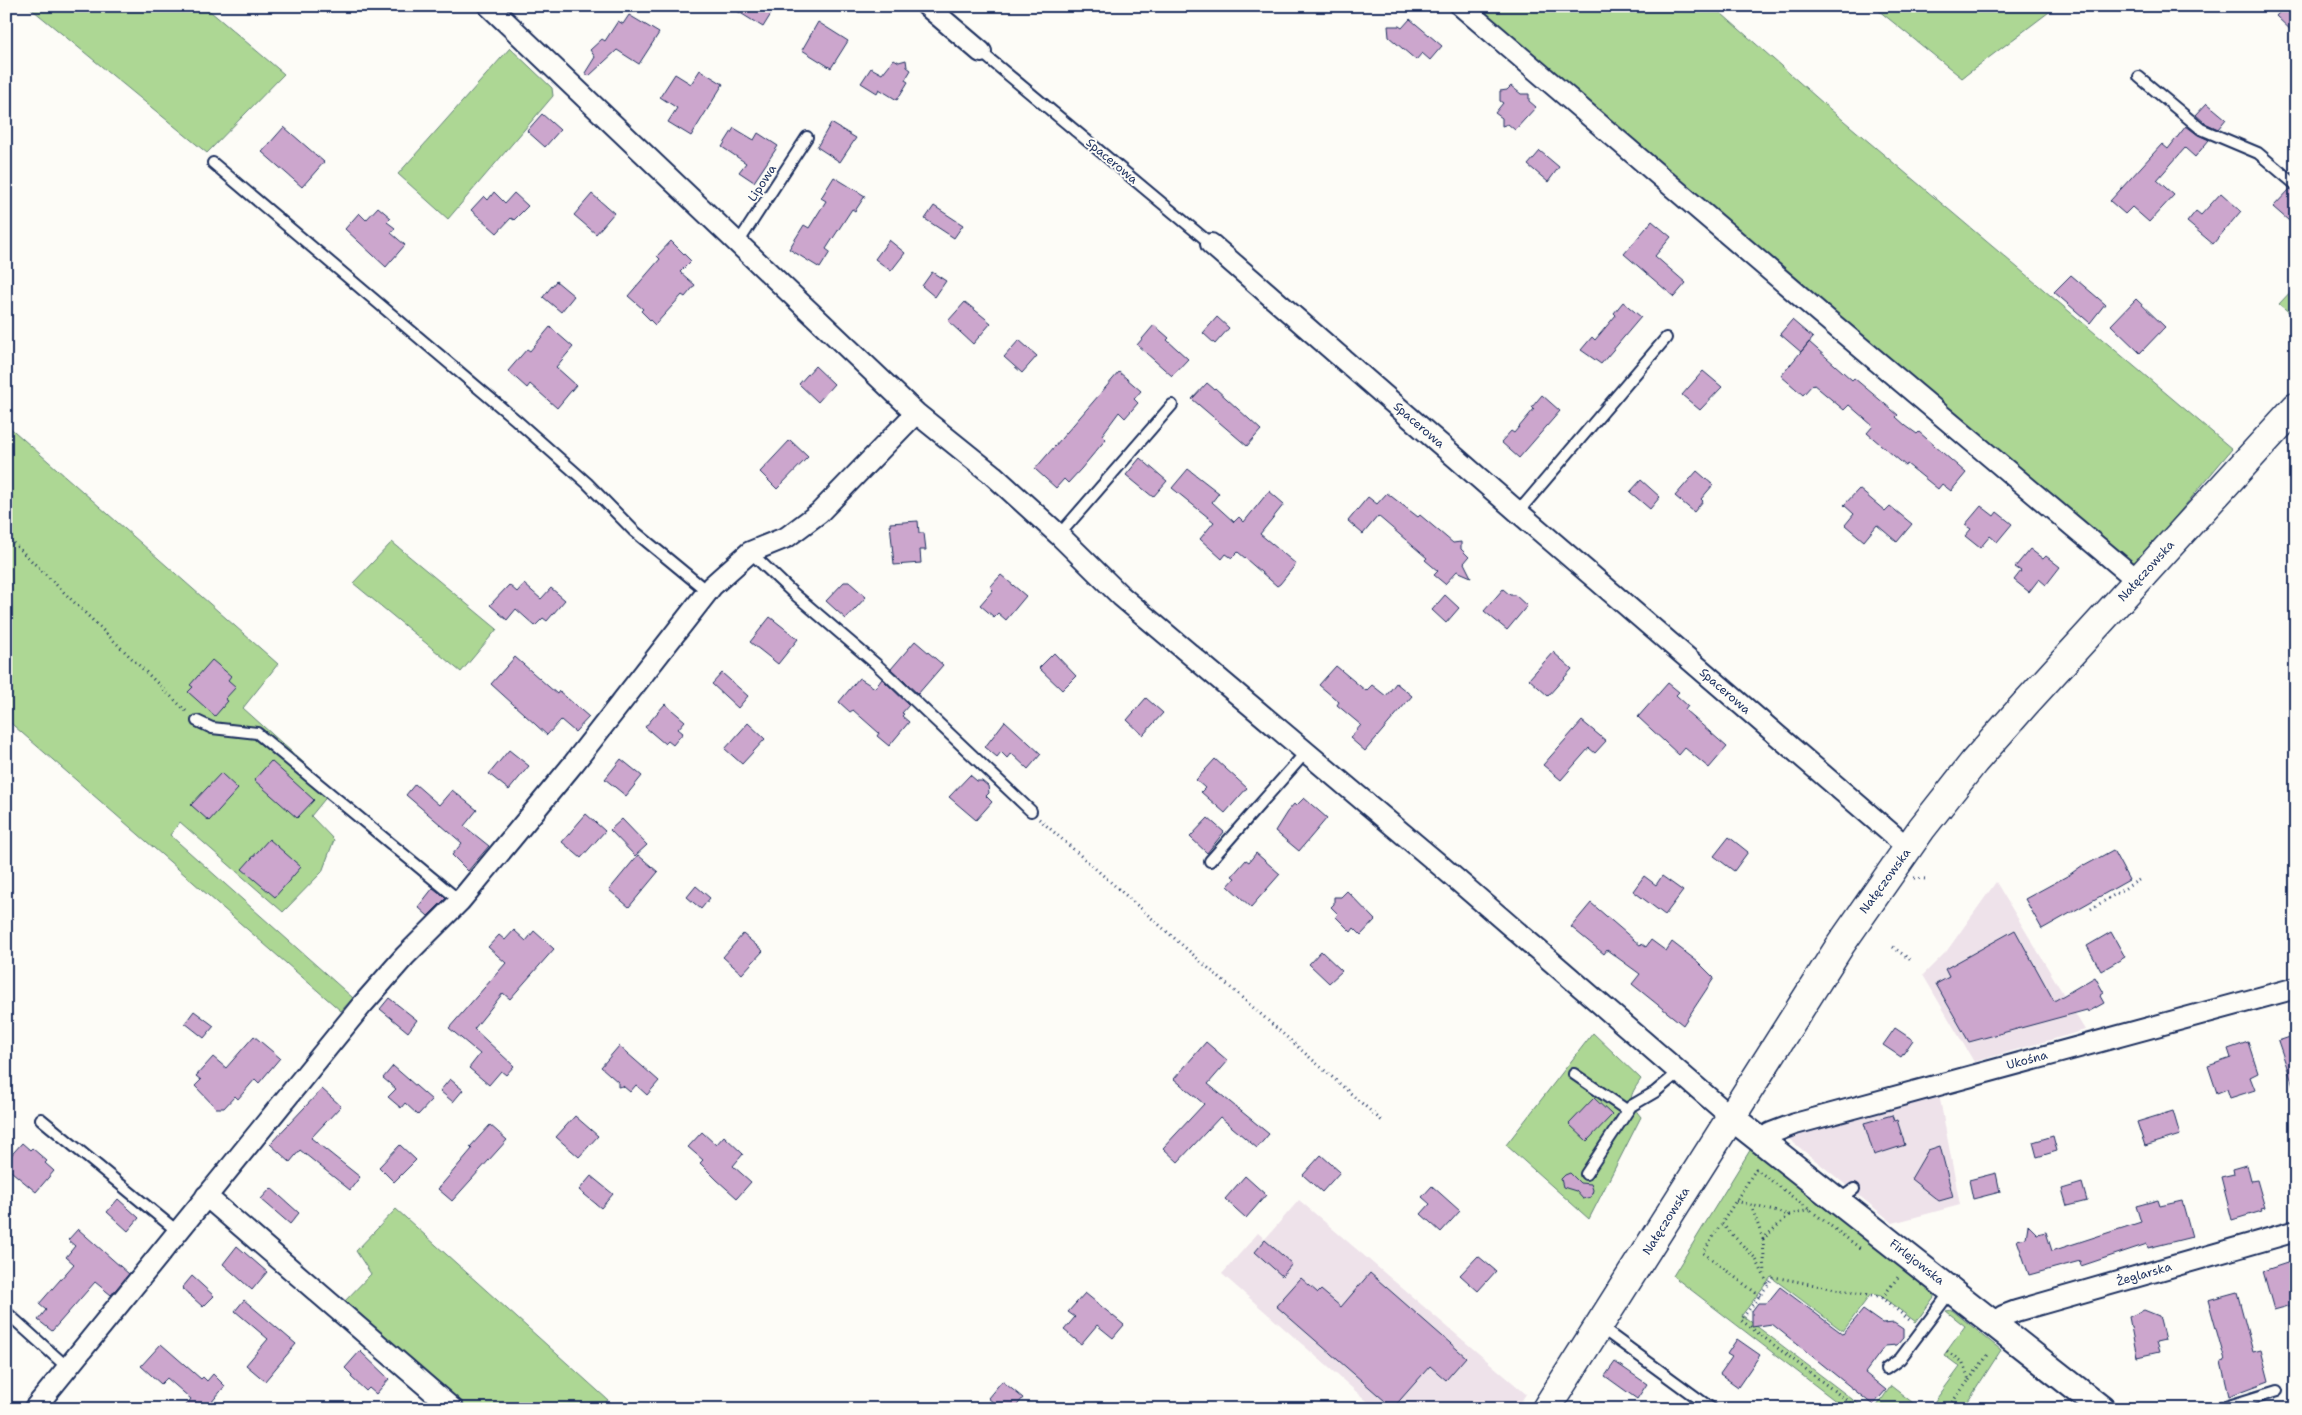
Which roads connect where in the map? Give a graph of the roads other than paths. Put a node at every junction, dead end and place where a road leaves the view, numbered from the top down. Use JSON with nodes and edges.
{"nodes":[{"id":1,"x":489,"y":6,"type":"edge"},
{"id":2,"x":927,"y":6,"type":"edge"},
{"id":3,"x":1461,"y":6,"type":"edge"},
{"id":4,"x":981,"y":52,"type":"joint"},
{"id":5,"x":2139,"y":77,"type":"dead end"},
{"id":6,"x":807,"y":137,"type":"dead end"},
{"id":7,"x":213,"y":163,"type":"dead end"},
{"id":8,"x":2296,"y":185,"type":"edge"},
{"id":9,"x":738,"y":243,"type":"junction"},
{"id":10,"x":1211,"y":244,"type":"joint"},
{"id":11,"x":1666,"y":338,"type":"dead end"},
{"id":12,"x":1172,"y":405,"type":"dead end"},
{"id":13,"x":2296,"y":407,"type":"edge"},
{"id":14,"x":916,"y":413,"type":"junction"},
{"id":15,"x":1518,"y":512,"type":"junction"},
{"id":16,"x":1059,"y":535,"type":"junction"},
{"id":17,"x":750,"y":552,"type":"junction"},
{"id":18,"x":2137,"y":580,"type":"junction"},
{"id":19,"x":708,"y":592,"type":"junction"},
{"id":20,"x":197,"y":721,"type":"road end"},
{"id":21,"x":1306,"y":752,"type":"junction"},
{"id":22,"x":1031,"y":811,"type":"road end"},
{"id":23,"x":1908,"y":848,"type":"junction"},
{"id":24,"x":1210,"y":861,"type":"dead end"},
{"id":25,"x":460,"y":902,"type":"junction"},
{"id":26,"x":2296,"y":988,"type":"edge"},
{"id":27,"x":1679,"y":1072,"type":"junction"},
{"id":28,"x":1574,"y":1074,"type":"dead end"},
{"id":29,"x":1628,"y":1111,"type":"junction"},
{"id":30,"x":1732,"y":1117,"type":"junction"},
{"id":31,"x":41,"y":1119,"type":"dead end"},
{"id":32,"x":1762,"y":1140,"type":"junction"},
{"id":33,"x":1586,"y":1174,"type":"dead end"},
{"id":34,"x":206,"y":1196,"type":"junction"},
{"id":35,"x":177,"y":1231,"type":"junction"},
{"id":36,"x":2296,"y":1231,"type":"edge"},
{"id":37,"x":1952,"y":1290,"type":"junction"},
{"id":38,"x":6,"y":1312,"type":"edge"},
{"id":39,"x":1995,"y":1324,"type":"junction"},
{"id":40,"x":1599,"y":1326,"type":"junction"},
{"id":41,"x":67,"y":1367,"type":"junction"},
{"id":42,"x":1886,"y":1369,"type":"dead end"},
{"id":43,"x":2277,"y":1391,"type":"dead end"},
{"id":44,"x":34,"y":1409,"type":"edge"},
{"id":45,"x":453,"y":1409,"type":"edge"},
{"id":46,"x":1546,"y":1409,"type":"edge"},
{"id":47,"x":1712,"y":1409,"type":"edge"},
{"id":48,"x":2102,"y":1409,"type":"edge"},
{"id":49,"x":2219,"y":1409,"type":"edge"}],
"edges":[{"from":1,"to":9,"type":"street"},
{"from":2,"to":4,"type":"street","name":"Spacerowa"},
{"from":3,"to":18,"type":"street"},
{"from":4,"to":10,"type":"lane","name":"Spacerowa"},
{"from":5,"to":8,"type":"lane"},
{"from":6,"to":9,"type":"lane","name":"Lipowa"},
{"from":7,"to":19,"type":"lane"},
{"from":9,"to":14,"type":"street"},
{"from":10,"to":15,"type":"street","name":"Spacerowa"},
{"from":11,"to":15,"type":"lane"},
{"from":12,"to":16,"type":"lane"},
{"from":13,"to":18,"type":"main road","name":"Nałęczowska"},
{"from":14,"to":16,"type":"street"},
{"from":14,"to":17,"type":"street"},
{"from":15,"to":23,"type":"street","name":"Spacerowa"},
{"from":16,"to":21,"type":"street"},
{"from":17,"to":19,"type":"street"},
{"from":17,"to":22,"type":"lane"},
{"from":18,"to":23,"type":"main road","name":"Nałęczowska"},
{"from":19,"to":25,"type":"street"},
{"from":20,"to":25,"type":"lane"},
{"from":21,"to":24,"type":"lane"},
{"from":21,"to":27,"type":"street"},
{"from":23,"to":30,"type":"main road","name":"Nałęczowska"},
{"from":25,"to":34,"type":"street"},
{"from":26,"to":32,"type":"street","name":"Ukośna"},
{"from":27,"to":29,"type":"lane"},
{"from":27,"to":30,"type":"street"},
{"from":28,"to":29,"type":"lane"},
{"from":29,"to":33,"type":"lane"},
{"from":30,"to":32,"type":"street","name":"Firlejowska"},
{"from":30,"to":40,"type":"main road","name":"Nałęczowska"},
{"from":31,"to":35,"type":"lane"},
{"from":32,"to":37,"type":"street","name":"Firlejowska"},
{"from":34,"to":35,"type":"street"},
{"from":34,"to":45,"type":"street"},
{"from":35,"to":41,"type":"street"},
{"from":36,"to":39,"type":"street","name":"Żeglarska"},
{"from":37,"to":39,"type":"street","name":"Firlejowska"},
{"from":37,"to":42,"type":"lane"},
{"from":38,"to":41,"type":"lane"},
{"from":39,"to":48,"type":"street","name":"Firlejowska"},
{"from":40,"to":46,"type":"main road","name":"Nałęczowska"},
{"from":40,"to":47,"type":"lane"},
{"from":41,"to":44,"type":"street"},
{"from":43,"to":49,"type":"lane"}]}
